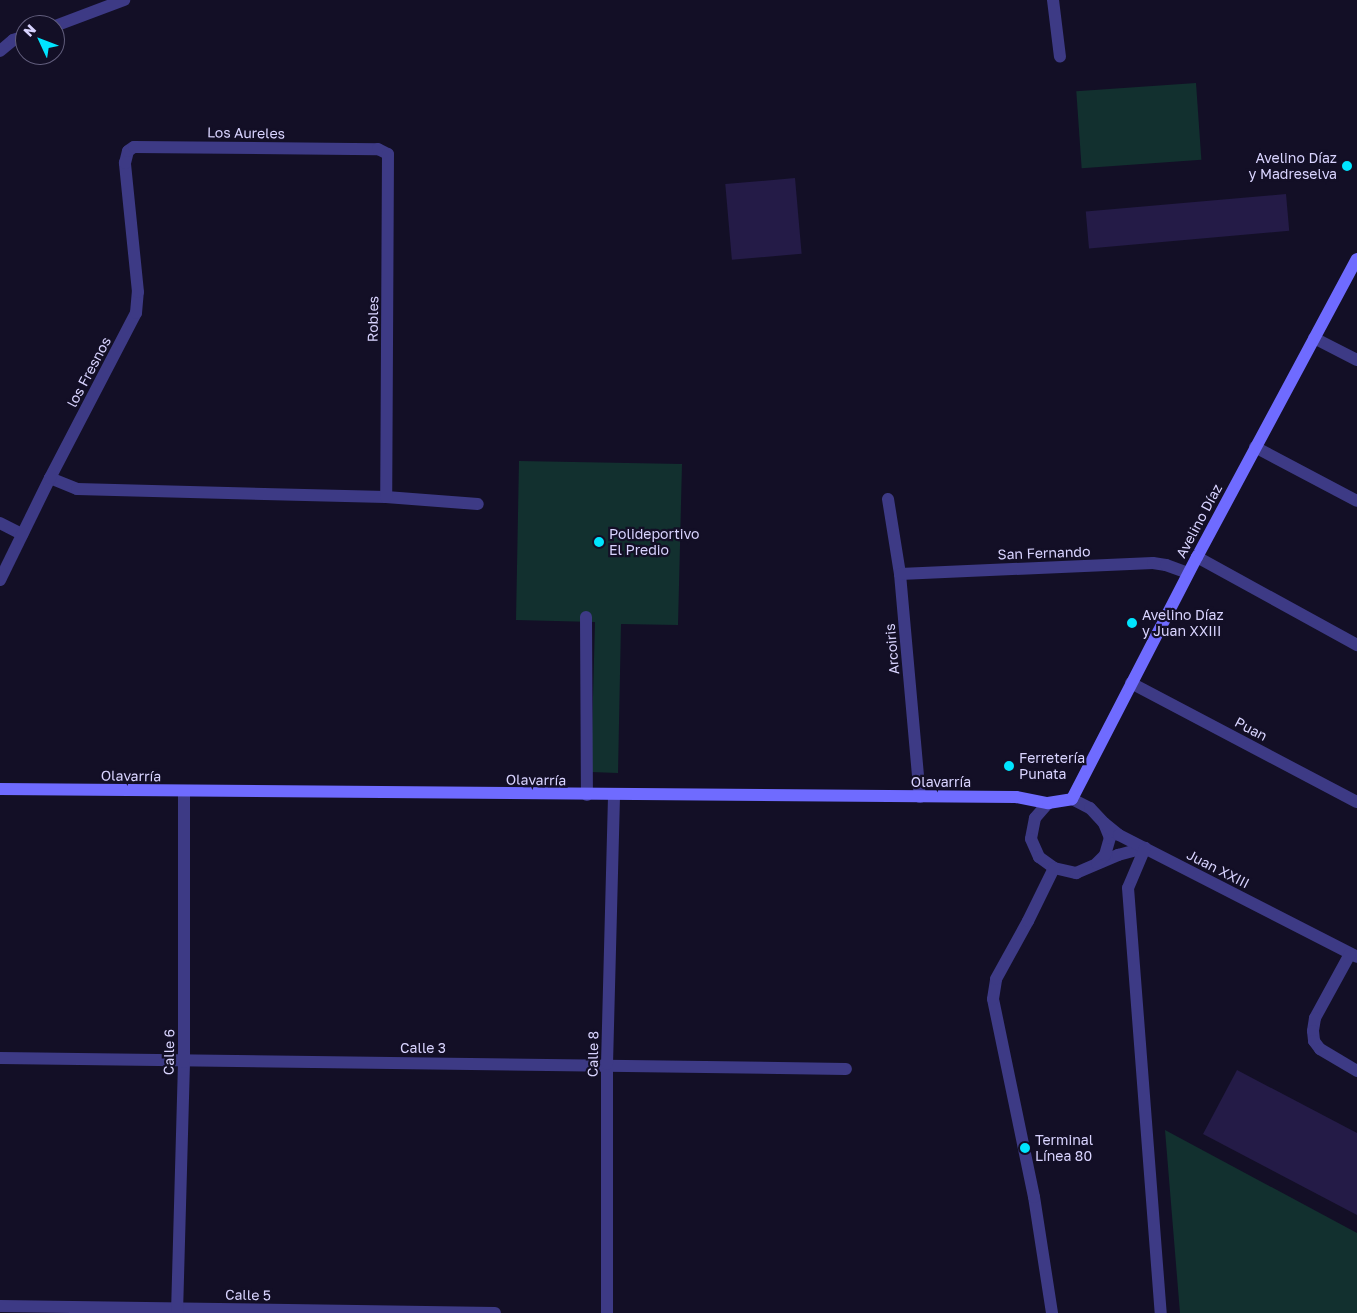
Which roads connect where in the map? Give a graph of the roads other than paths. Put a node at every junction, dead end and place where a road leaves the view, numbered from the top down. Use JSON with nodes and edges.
{"nodes":[{"id":1,"x":124,"y":0,"type":"edge"},
{"id":2,"x":1053,"y":0,"type":"edge"},
{"id":3,"x":65,"y":22,"type":"edge"},
{"id":4,"x":15,"y":39,"type":"edge"},
{"id":5,"x":0,"y":51,"type":"edge"},
{"id":6,"x":1060,"y":58,"type":"dead end"},
{"id":7,"x":378,"y":149,"type":"joint"},
{"id":8,"x":124,"y":163,"type":"joint"},
{"id":9,"x":1357,"y":259,"type":"edge"},
{"id":10,"x":1314,"y":338,"type":"junction"},
{"id":11,"x":1357,"y":360,"type":"edge"},
{"id":12,"x":1255,"y":448,"type":"junction"},
{"id":13,"x":50,"y":478,"type":"junction"},
{"id":14,"x":386,"y":497,"type":"junction"},
{"id":15,"x":888,"y":499,"type":"dead end"},
{"id":16,"x":1357,"y":501,"type":"edge"},
{"id":17,"x":478,"y":504,"type":"dead end"},
{"id":18,"x":0,"y":523,"type":"edge"},
{"id":19,"x":22,"y":534,"type":"junction"},
{"id":20,"x":1197,"y":557,"type":"junction"},
{"id":21,"x":1188,"y":573,"type":"junction"},
{"id":22,"x":900,"y":574,"type":"junction"},
{"id":23,"x":0,"y":580,"type":"edge"},
{"id":24,"x":586,"y":617,"type":"dead end"},
{"id":25,"x":1357,"y":645,"type":"edge"},
{"id":26,"x":1131,"y":683,"type":"junction"},
{"id":27,"x":0,"y":789,"type":"edge"},
{"id":28,"x":184,"y":792,"type":"junction"},
{"id":29,"x":587,"y":795,"type":"junction"},
{"id":30,"x":614,"y":796,"type":"junction"},
{"id":31,"x":920,"y":797,"type":"junction"},
{"id":32,"x":1072,"y":799,"type":"junction"},
{"id":33,"x":1357,"y":802,"type":"edge"},
{"id":34,"x":1048,"y":803,"type":"junction"},
{"id":35,"x":1104,"y":823,"type":"junction"},
{"id":36,"x":1145,"y":848,"type":"junction"},
{"id":37,"x":1093,"y":867,"type":"junction"},
{"id":38,"x":1054,"y":868,"type":"junction"},
{"id":39,"x":1354,"y":956,"type":"edge"},
{"id":40,"x":0,"y":1058,"type":"edge"},
{"id":41,"x":184,"y":1062,"type":"junction"},
{"id":42,"x":607,"y":1064,"type":"junction"},
{"id":43,"x":846,"y":1069,"type":"dead end"},
{"id":44,"x":1357,"y":1071,"type":"edge"},
{"id":45,"x":0,"y":1306,"type":"edge"},
{"id":46,"x":177,"y":1311,"type":"edge"},
{"id":47,"x":495,"y":1313,"type":"edge"},
{"id":48,"x":607,"y":1313,"type":"edge"},
{"id":49,"x":1052,"y":1313,"type":"edge"},
{"id":50,"x":1161,"y":1313,"type":"edge"}],
"edges":[{"from":1,"to":3,"type":"street"},
{"from":2,"to":6,"type":"street"},
{"from":4,"to":5,"type":"street"},
{"from":7,"to":8,"type":"street","name":"Los Aureles"},
{"from":7,"to":14,"type":"street","name":"Robles"},
{"from":8,"to":13,"type":"street","name":"los Fresnos"},
{"from":9,"to":10,"type":"street","name":"Avelino Díaz"},
{"from":10,"to":11,"type":"street"},
{"from":10,"to":12,"type":"street","name":"Avelino Díaz"},
{"from":12,"to":16,"type":"street"},
{"from":12,"to":20,"type":"street","name":"Avelino Díaz"},
{"from":13,"to":14,"type":"street"},
{"from":13,"to":19,"type":"street","name":"los Fresnos"},
{"from":14,"to":17,"type":"street"},
{"from":15,"to":22,"type":"street","name":"Arcoiris"},
{"from":18,"to":19,"type":"street"},
{"from":19,"to":23,"type":"street","name":"los Fresnos"},
{"from":20,"to":21,"type":"street","name":"Avelino Díaz"},
{"from":20,"to":25,"type":"street"},
{"from":21,"to":22,"type":"street","name":"San Fernando"},
{"from":21,"to":26,"type":"street","name":"Avelino Díaz"},
{"from":22,"to":31,"type":"street","name":"Arcoiris"},
{"from":24,"to":29,"type":"street"},
{"from":26,"to":32,"type":"street","name":"Avelino Díaz"},
{"from":26,"to":33,"type":"street","name":"Puan"},
{"from":27,"to":28,"type":"street","name":"Olavarría"},
{"from":28,"to":29,"type":"street","name":"Olavarría"},
{"from":28,"to":41,"type":"street","name":"Calle 6"},
{"from":29,"to":30,"type":"street","name":"Olavarría"},
{"from":30,"to":31,"type":"street","name":"Olavarría"},
{"from":30,"to":42,"type":"street","name":"Calle 8"},
{"from":31,"to":34,"type":"street","name":"Olavarría"},
{"from":32,"to":34,"type":"street","name":"Olavarría"},
{"from":32,"to":35,"type":"street","name":"Juan XXIII"},
{"from":34,"to":38,"type":"street"},
{"from":35,"to":36,"type":"street","name":"Juan XXIII"},
{"from":35,"to":37,"type":"street"},
{"from":36,"to":37,"type":"street"},
{"from":36,"to":39,"type":"street","name":"Juan XXIII"},
{"from":36,"to":50,"type":"street"},
{"from":37,"to":38,"type":"street"},
{"from":38,"to":49,"type":"street"},
{"from":39,"to":44,"type":"street"},
{"from":40,"to":41,"type":"street","name":"Calle 3"},
{"from":41,"to":42,"type":"street","name":"Calle 3"},
{"from":41,"to":46,"type":"street","name":"Calle 6"},
{"from":42,"to":43,"type":"street","name":"Calle 3"},
{"from":42,"to":48,"type":"street","name":"Calle 8"},
{"from":45,"to":46,"type":"street","name":"Calle 5"},
{"from":46,"to":47,"type":"street","name":"Calle 5"}]}
